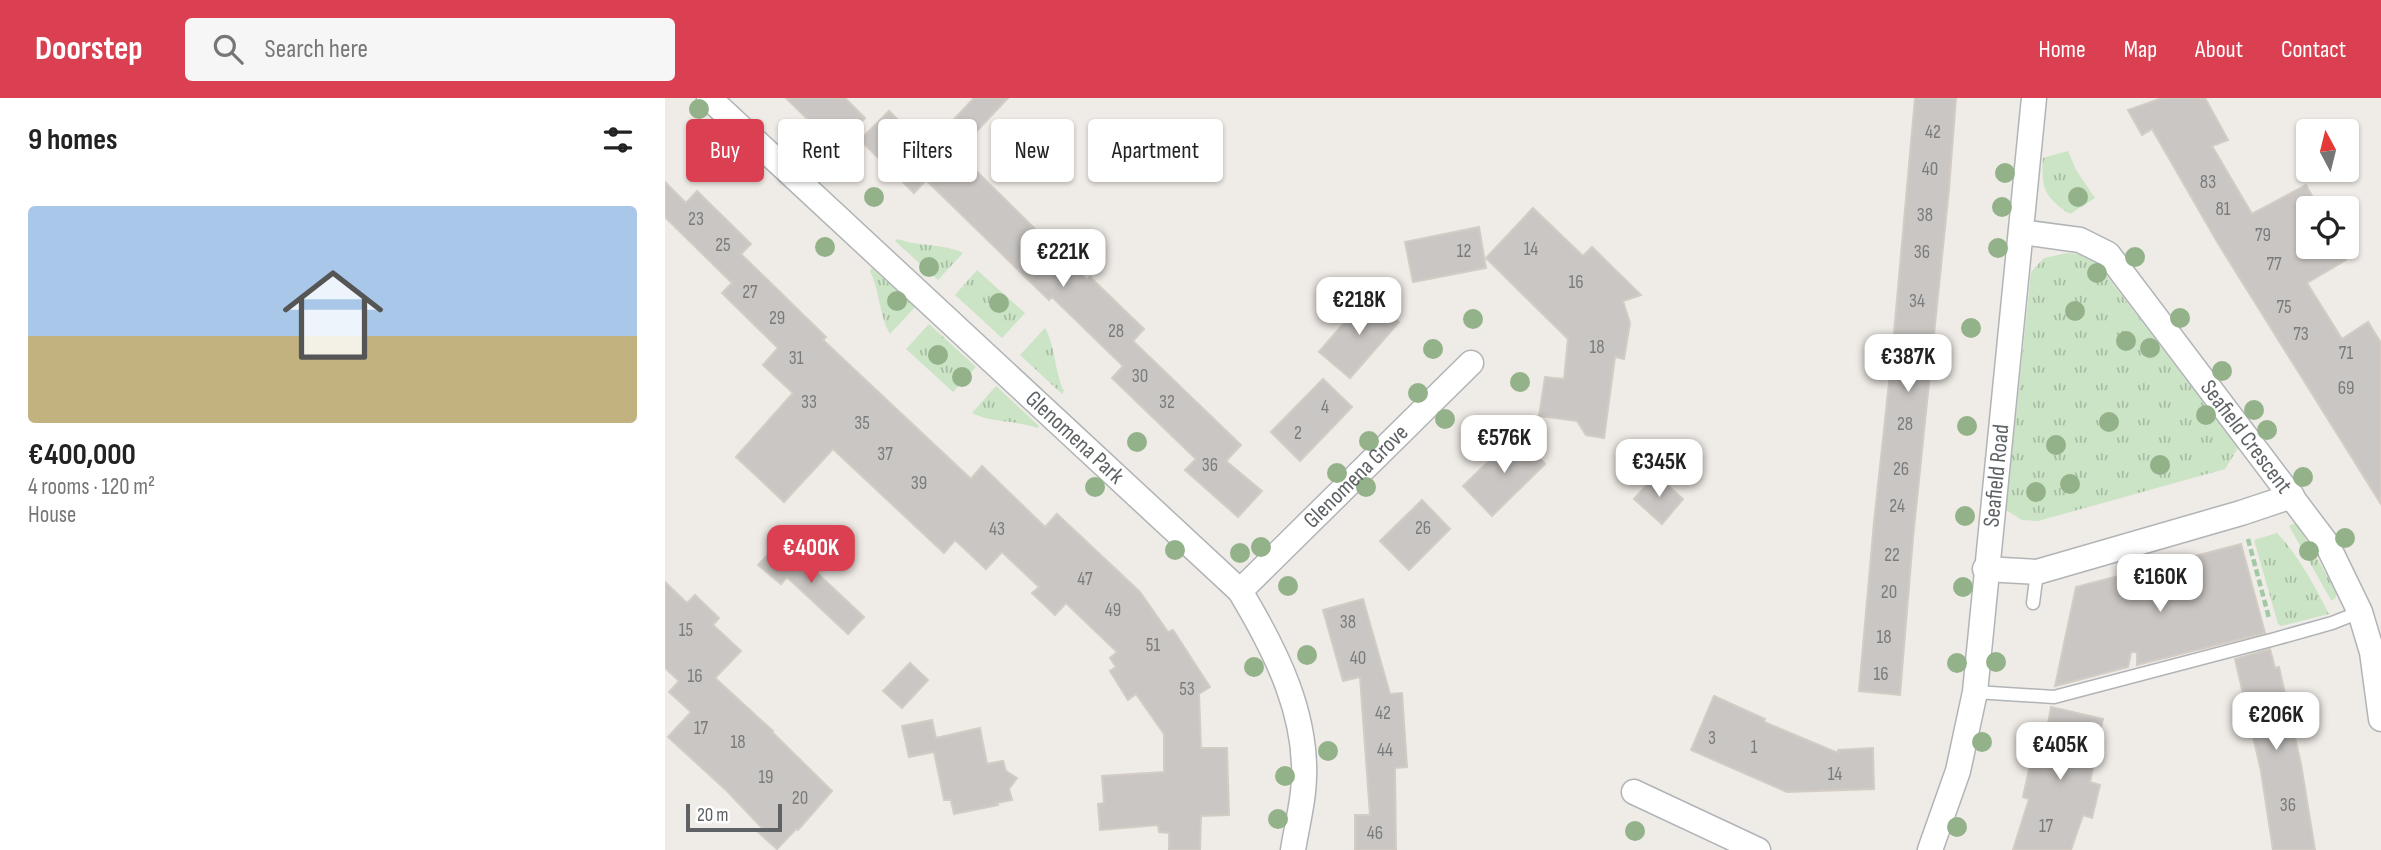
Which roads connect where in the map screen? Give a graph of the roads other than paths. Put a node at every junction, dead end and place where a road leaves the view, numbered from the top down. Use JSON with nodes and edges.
{"nodes":[{"id":1,"x":709,"y":98,"type":"edge"},
{"id":2,"x":2034,"y":98,"type":"edge"},
{"id":3,"x":2021,"y":232,"type":"junction"},
{"id":4,"x":1471,"y":363,"type":"dead end"},
{"id":5,"x":2292,"y":496,"type":"junction"},
{"id":6,"x":1985,"y":569,"type":"junction"},
{"id":7,"x":2038,"y":572,"type":"junction"},
{"id":8,"x":1240,"y":591,"type":"junction"},
{"id":9,"x":2033,"y":603,"type":"dead end"},
{"id":10,"x":2360,"y":612,"type":"junction"},
{"id":11,"x":1975,"y":692,"type":"junction"},
{"id":12,"x":2381,"y":719,"type":"edge"},
{"id":13,"x":1634,"y":792,"type":"dead end"},
{"id":14,"x":1293,"y":850,"type":"edge"},
{"id":15,"x":1758,"y":850,"type":"edge"},
{"id":16,"x":1930,"y":850,"type":"edge"}],
"edges":[{"from":1,"to":8,"type":"street","name":"Glenomena Park"},
{"from":2,"to":3,"type":"street","name":"Seafield Road"},
{"from":3,"to":5,"type":"street","name":"Seafield Crescent"},
{"from":3,"to":6,"type":"street","name":"Seafield Road"},
{"from":4,"to":8,"type":"street","name":"Glenomena Grove"},
{"from":5,"to":7,"type":"street"},
{"from":5,"to":10,"type":"street","name":"Seafield Crescent"},
{"from":6,"to":7,"type":"street"},
{"from":6,"to":11,"type":"street","name":"Seafield Road"},
{"from":7,"to":9,"type":"lane"},
{"from":8,"to":14,"type":"street","name":"Glenomena Park"},
{"from":10,"to":11,"type":"lane"},
{"from":10,"to":12,"type":"street","name":"Seafield Crescent"},
{"from":11,"to":16,"type":"street","name":"Seafield Road"},
{"from":13,"to":15,"type":"street"}]}
